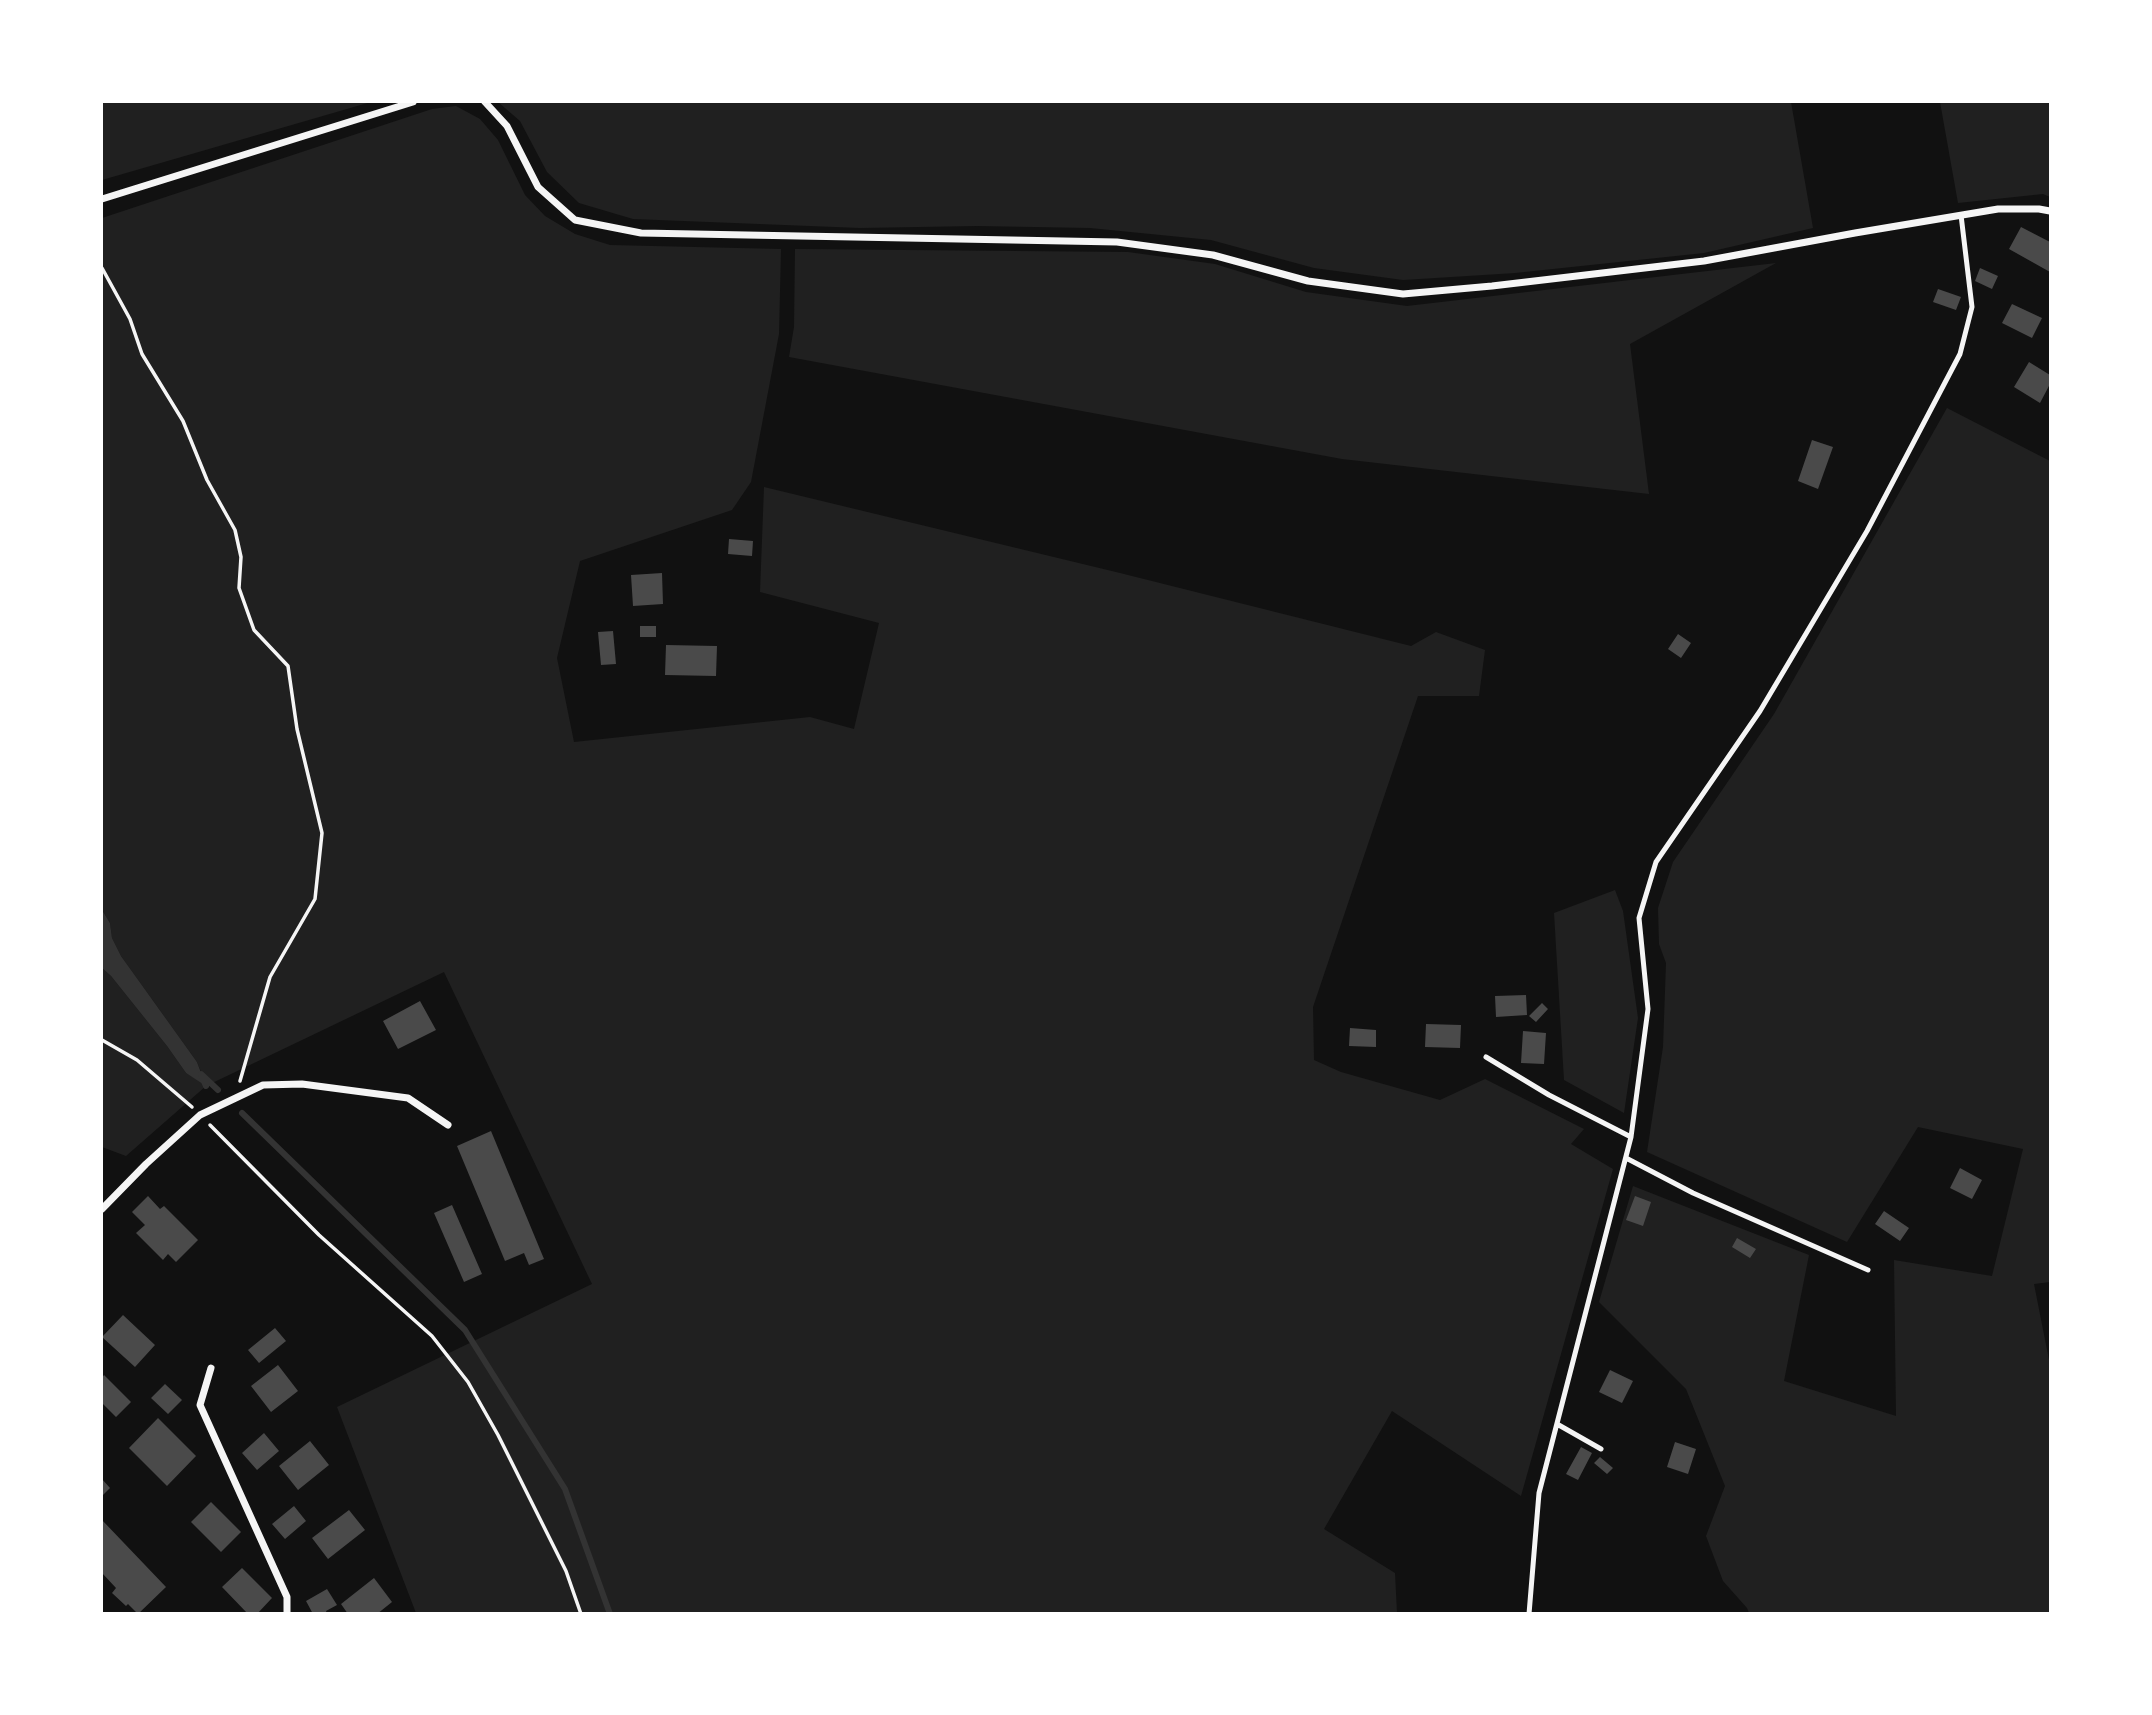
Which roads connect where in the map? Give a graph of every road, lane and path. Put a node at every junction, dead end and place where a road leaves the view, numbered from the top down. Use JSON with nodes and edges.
{"nodes":[{"id":1,"x":413,"y":102,"type":"edge"},
{"id":2,"x":485,"y":102,"type":"edge"},
{"id":3,"x":102,"y":199,"type":"edge"},
{"id":4,"x":2050,"y":211,"type":"edge"},
{"id":5,"x":1961,"y":215,"type":"junction"},
{"id":6,"x":102,"y":268,"type":"edge"},
{"id":7,"x":102,"y":1040,"type":"edge"},
{"id":8,"x":1486,"y":1057,"type":"dead end"},
{"id":9,"x":235,"y":1099,"type":"junction"},
{"id":10,"x":200,"y":1115,"type":"junction"},
{"id":11,"x":449,"y":1125,"type":"dead end"},
{"id":12,"x":1631,"y":1137,"type":"junction"},
{"id":13,"x":1626,"y":1158,"type":"junction"},
{"id":14,"x":102,"y":1209,"type":"edge"},
{"id":15,"x":1868,"y":1270,"type":"dead end"},
{"id":16,"x":211,"y":1368,"type":"dead end"},
{"id":17,"x":1557,"y":1424,"type":"junction"},
{"id":18,"x":1601,"y":1449,"type":"dead end"},
{"id":19,"x":288,"y":1614,"type":"edge"},
{"id":20,"x":581,"y":1614,"type":"edge"},
{"id":21,"x":1529,"y":1614,"type":"edge"}],
"edges":[{"from":1,"to":3,"type":"street"},
{"from":2,"to":5,"type":"street"},
{"from":4,"to":5,"type":"street"},
{"from":5,"to":12,"type":"lane"},
{"from":6,"to":9,"type":"path"},
{"from":7,"to":10,"type":"path"},
{"from":8,"to":12,"type":"lane"},
{"from":9,"to":10,"type":"street"},
{"from":9,"to":11,"type":"street"},
{"from":10,"to":14,"type":"street"},
{"from":10,"to":20,"type":"path"},
{"from":12,"to":13,"type":"lane"},
{"from":13,"to":15,"type":"lane"},
{"from":13,"to":17,"type":"lane"},
{"from":16,"to":19,"type":"street"},
{"from":17,"to":18,"type":"lane"},
{"from":17,"to":21,"type":"lane"}]}
